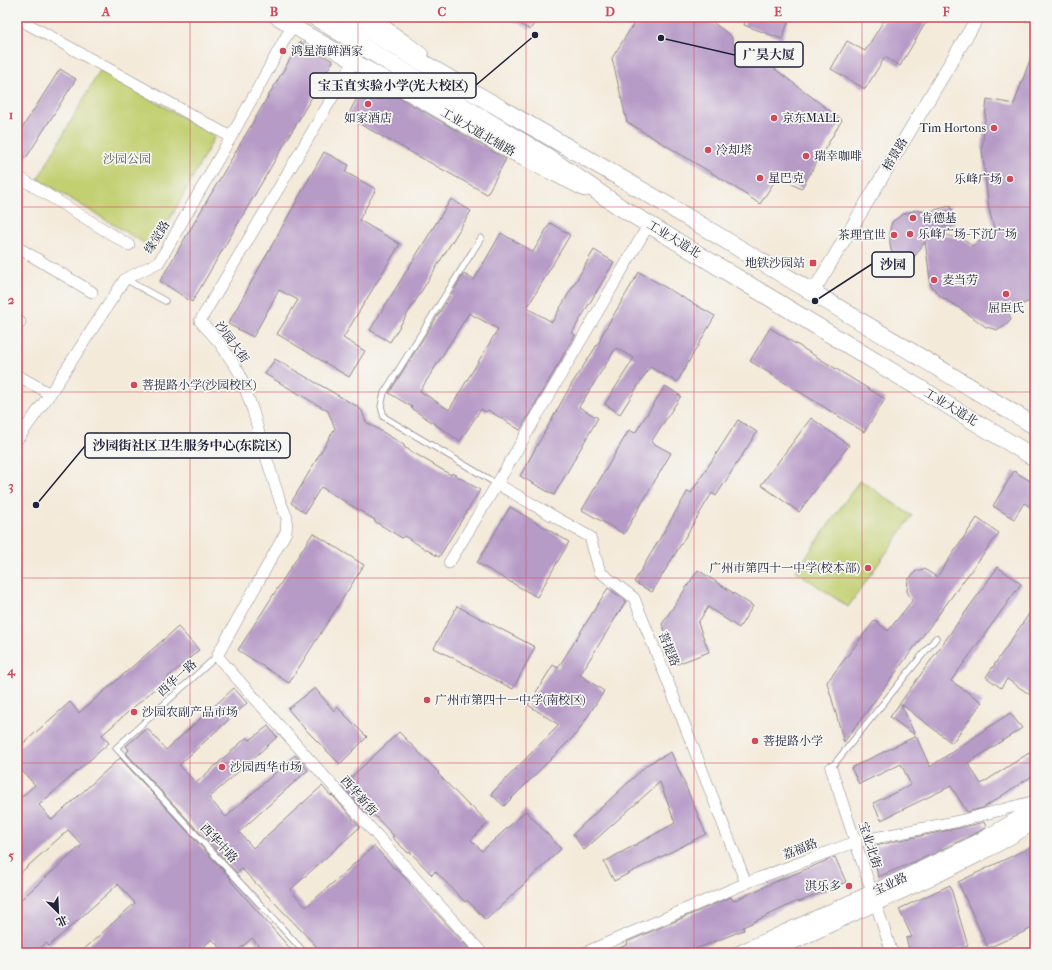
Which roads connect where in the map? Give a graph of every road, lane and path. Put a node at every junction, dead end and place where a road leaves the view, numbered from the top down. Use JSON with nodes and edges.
{"nodes":[{"id":1,"x":277,"y":17,"type":"edge"},
{"id":2,"x":315,"y":17,"type":"edge"},
{"id":3,"x":346,"y":17,"type":"edge"},
{"id":4,"x":369,"y":17,"type":"edge"},
{"id":5,"x":978,"y":17,"type":"edge"},
{"id":6,"x":17,"y":18,"type":"edge"},
{"id":7,"x":292,"y":26,"type":"junction"},
{"id":8,"x":354,"y":61,"type":"junction"},
{"id":9,"x":450,"y":79,"type":"junction"},
{"id":10,"x":231,"y":136,"type":"junction"},
{"id":11,"x":17,"y":176,"type":"edge"},
{"id":12,"x":620,"y":207,"type":"junction"},
{"id":13,"x":649,"y":224,"type":"junction"},
{"id":14,"x":481,"y":238,"type":"dead end"},
{"id":15,"x":130,"y":245,"type":"dead end"},
{"id":16,"x":17,"y":247,"type":"edge"},
{"id":17,"x":125,"y":279,"type":"junction"},
{"id":18,"x":92,"y":292,"type":"dead end"},
{"id":19,"x":812,"y":292,"type":"junction"},
{"id":20,"x":165,"y":301,"type":"dead end"},
{"id":21,"x":17,"y":320,"type":"edge"},
{"id":22,"x":17,"y":328,"type":"edge"},
{"id":23,"x":17,"y":375,"type":"edge"},
{"id":24,"x":50,"y":394,"type":"junction"},
{"id":25,"x":1035,"y":426,"type":"edge"},
{"id":26,"x":19,"y":436,"type":"edge"},
{"id":27,"x":1035,"y":458,"type":"edge"},
{"id":28,"x":497,"y":484,"type":"junction"},
{"id":29,"x":449,"y":562,"type":"dead end"},
{"id":30,"x":936,"y":638,"type":"dead end"},
{"id":31,"x":217,"y":656,"type":"junction"},
{"id":32,"x":116,"y":748,"type":"joint"},
{"id":33,"x":831,"y":768,"type":"joint"},
{"id":34,"x":1035,"y":801,"type":"edge"},
{"id":35,"x":1035,"y":807,"type":"edge"},
{"id":36,"x":1035,"y":821,"type":"edge"},
{"id":37,"x":855,"y":842,"type":"junction"},
{"id":38,"x":746,"y":883,"type":"junction"},
{"id":39,"x":874,"y":898,"type":"junction"},
{"id":40,"x":305,"y":953,"type":"edge"},
{"id":41,"x":482,"y":953,"type":"edge"},
{"id":42,"x":584,"y":953,"type":"edge"},
{"id":43,"x":740,"y":953,"type":"edge"},
{"id":44,"x":769,"y":953,"type":"edge"},
{"id":45,"x":892,"y":953,"type":"edge"}],
"edges":[{"from":1,"to":7,"type":"main road","name":"工业大道北辅路"},
{"from":2,"to":12,"type":"main road","name":"工业大道北"},
{"from":3,"to":9,"type":"main road"},
{"from":4,"to":9,"type":"main road"},
{"from":5,"to":19,"type":"street","name":"榕景路"},
{"from":6,"to":10,"type":"street"},
{"from":7,"to":8,"type":"main road","name":"工业大道北辅路"},
{"from":7,"to":10,"type":"street","name":"缘觉路"},
{"from":8,"to":12,"type":"main road","name":"工业大道北辅路"},
{"from":8,"to":31,"type":"street","name":"沙园大街"},
{"from":9,"to":19,"type":"main road"},
{"from":10,"to":17,"type":"street","name":"缘觉路"},
{"from":11,"to":15,"type":"street"},
{"from":12,"to":13,"type":"main road","name":"工业大道北"},
{"from":13,"to":27,"type":"main road","name":"工业大道北"},
{"from":13,"to":28,"type":"street"},
{"from":14,"to":28,"type":"lane"},
{"from":16,"to":18,"type":"street"},
{"from":17,"to":20,"type":"lane"},
{"from":17,"to":24,"type":"street"},
{"from":19,"to":25,"type":"main road"},
{"from":21,"to":22,"type":"street"},
{"from":23,"to":24,"type":"street"},
{"from":24,"to":26,"type":"street"},
{"from":28,"to":29,"type":"street"},
{"from":28,"to":38,"type":"street","name":"菩提路"},
{"from":30,"to":33,"type":"lane"},
{"from":31,"to":32,"type":"lane","name":"西华一路"},
{"from":31,"to":41,"type":"street","name":"西华新街"},
{"from":32,"to":40,"type":"lane","name":"西华中路"},
{"from":33,"to":37,"type":"street","name":"宝业北街"},
{"from":34,"to":37,"type":"street","name":"荔福路"},
{"from":35,"to":39,"type":"main road","name":"宝业路"},
{"from":36,"to":39,"type":"main road","name":"宝业路"},
{"from":37,"to":38,"type":"street","name":"荔福路"},
{"from":37,"to":39,"type":"street","name":"宝业北街"},
{"from":38,"to":42,"type":"street","name":"荔福路"},
{"from":39,"to":43,"type":"main road","name":"宝业路"},
{"from":39,"to":44,"type":"main road","name":"宝业路"},
{"from":39,"to":45,"type":"street","name":"宝业北街"}]}
